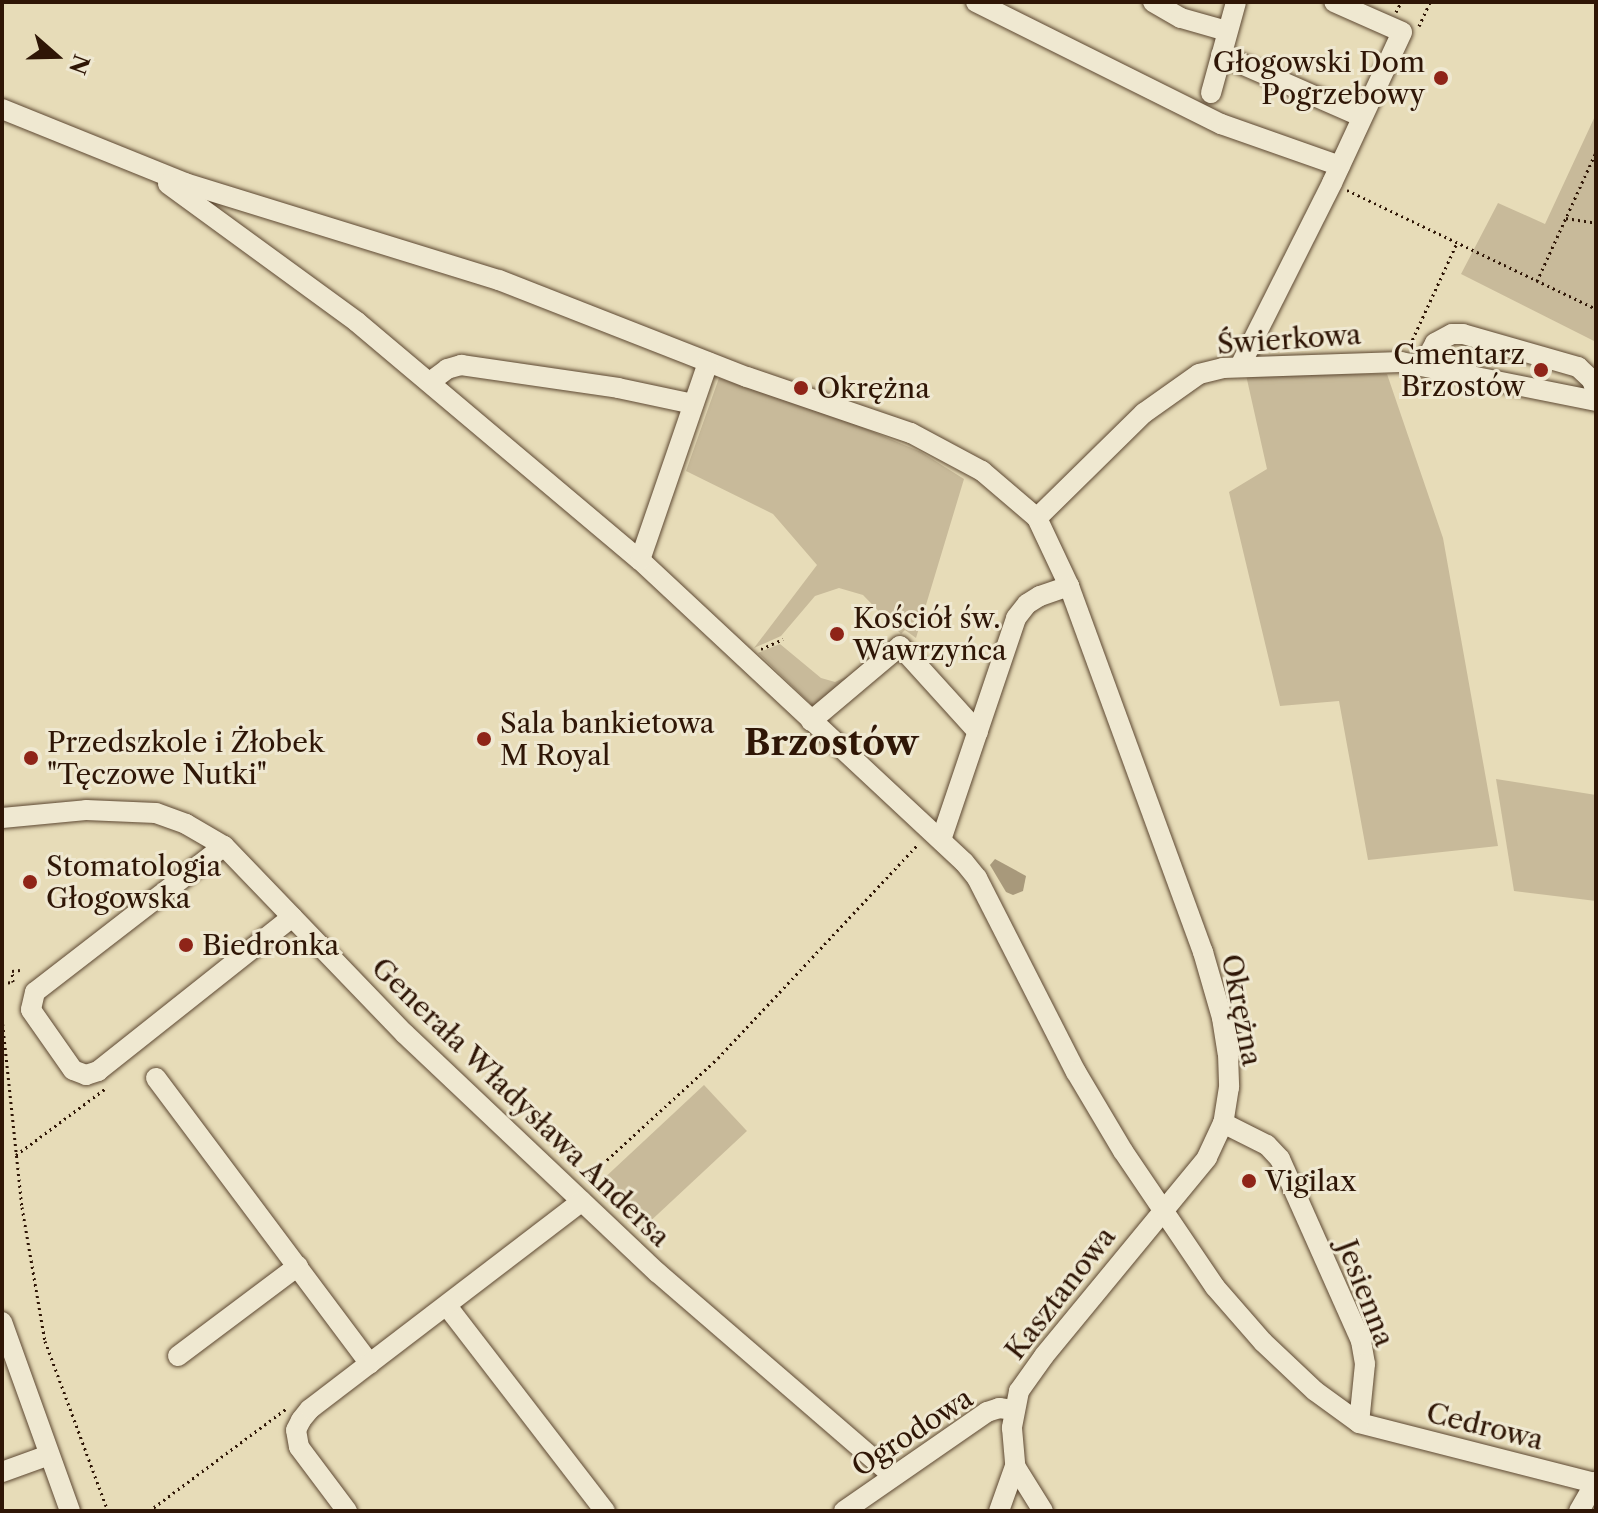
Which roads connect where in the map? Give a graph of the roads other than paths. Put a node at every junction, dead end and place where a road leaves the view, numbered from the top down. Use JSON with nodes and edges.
{"nodes":[{"id":1,"x":976,"y":2,"type":"edge"},
{"id":2,"x":1153,"y":2,"type":"edge"},
{"id":3,"x":1236,"y":2,"type":"edge"},
{"id":4,"x":1334,"y":2,"type":"edge"},
{"id":5,"x":1227,"y":31,"type":"junction"},
{"id":6,"x":1221,"y":55,"type":"junction"},
{"id":7,"x":1211,"y":93,"type":"dead end"},
{"id":8,"x":2,"y":109,"type":"edge"},
{"id":9,"x":1362,"y":117,"type":"junction"},
{"id":10,"x":142,"y":165,"type":"junction"},
{"id":11,"x":1340,"y":166,"type":"junction"},
{"id":12,"x":1414,"y":360,"type":"junction"},
{"id":13,"x":708,"y":362,"type":"junction"},
{"id":14,"x":1240,"y":366,"type":"junction"},
{"id":15,"x":430,"y":382,"type":"junction"},
{"id":16,"x":1596,"y":392,"type":"edge"},
{"id":17,"x":1596,"y":401,"type":"edge"},
{"id":18,"x":693,"y":404,"type":"junction"},
{"id":19,"x":1037,"y":518,"type":"junction"},
{"id":20,"x":640,"y":560,"type":"junction"},
{"id":21,"x":1069,"y":586,"type":"junction"},
{"id":22,"x":811,"y":721,"type":"junction"},
{"id":23,"x":978,"y":732,"type":"junction"},
{"id":24,"x":2,"y":818,"type":"edge"},
{"id":25,"x":936,"y":835,"type":"junction"},
{"id":26,"x":224,"y":846,"type":"junction"},
{"id":27,"x":292,"y":917,"type":"junction"},
{"id":28,"x":156,"y":1078,"type":"dead end"},
{"id":29,"x":1223,"y":1123,"type":"junction"},
{"id":30,"x":581,"y":1192,"type":"junction"},
{"id":31,"x":1163,"y":1209,"type":"junction"},
{"id":32,"x":298,"y":1266,"type":"junction"},
{"id":33,"x":447,"y":1306,"type":"junction"},
{"id":34,"x":2,"y":1322,"type":"edge"},
{"id":35,"x":178,"y":1356,"type":"dead end"},
{"id":36,"x":8,"y":1361,"type":"edge"},
{"id":37,"x":370,"y":1364,"type":"junction"},
{"id":38,"x":1013,"y":1410,"type":"junction"},
{"id":39,"x":1359,"y":1423,"type":"junction"},
{"id":40,"x":49,"y":1455,"type":"junction"},
{"id":41,"x":1015,"y":1466,"type":"junction"},
{"id":42,"x":2,"y":1472,"type":"edge"},
{"id":43,"x":892,"y":1475,"type":"junction"},
{"id":44,"x":1596,"y":1482,"type":"edge"},
{"id":45,"x":70,"y":1511,"type":"edge"},
{"id":46,"x":347,"y":1511,"type":"edge"},
{"id":47,"x":605,"y":1511,"type":"edge"},
{"id":48,"x":844,"y":1511,"type":"edge"},
{"id":49,"x":999,"y":1511,"type":"edge"},
{"id":50,"x":1043,"y":1511,"type":"edge"},
{"id":51,"x":1579,"y":1511,"type":"edge"}],
"edges":[{"from":1,"to":11,"type":"street"},
{"from":2,"to":5,"type":"street"},
{"from":3,"to":5,"type":"street"},
{"from":4,"to":9,"type":"street"},
{"from":5,"to":6,"type":"street"},
{"from":6,"to":7,"type":"street"},
{"from":6,"to":9,"type":"street"},
{"from":8,"to":10,"type":"street","name":"Okrężna"},
{"from":9,"to":11,"type":"street"},
{"from":10,"to":13,"type":"street","name":"Okrężna"},
{"from":10,"to":15,"type":"street","name":"Okrężna"},
{"from":11,"to":14,"type":"street"},
{"from":12,"to":14,"type":"street","name":"Świerkowa"},
{"from":12,"to":16,"type":"street"},
{"from":12,"to":17,"type":"street","name":"Świerkowa"},
{"from":13,"to":18,"type":"street"},
{"from":13,"to":19,"type":"street","name":"Okrężna"},
{"from":14,"to":19,"type":"street","name":"Świerkowa"},
{"from":15,"to":18,"type":"street"},
{"from":15,"to":20,"type":"street","name":"Okrężna"},
{"from":18,"to":20,"type":"street"},
{"from":19,"to":21,"type":"street","name":"Okrężna"},
{"from":20,"to":22,"type":"street","name":"Okrężna"},
{"from":21,"to":23,"type":"street"},
{"from":21,"to":29,"type":"street","name":"Okrężna"},
{"from":22,"to":23,"type":"street"},
{"from":22,"to":25,"type":"street","name":"Okrężna"},
{"from":23,"to":25,"type":"street"},
{"from":24,"to":26,"type":"street","name":"Generała Władysława Andersa"},
{"from":25,"to":31,"type":"street","name":"Okrężna"},
{"from":26,"to":27,"type":"street","name":"Generała Władysława Andersa"},
{"from":26,"to":27,"type":"street"},
{"from":27,"to":30,"type":"street","name":"Generała Władysława Andersa"},
{"from":28,"to":32,"type":"street"},
{"from":29,"to":31,"type":"street","name":"Okrężna"},
{"from":29,"to":39,"type":"street","name":"Jesienna"},
{"from":30,"to":33,"type":"street"},
{"from":30,"to":43,"type":"street","name":"Generała Władysława Andersa"},
{"from":31,"to":38,"type":"street","name":"Kasztanowa"},
{"from":31,"to":39,"type":"street"},
{"from":32,"to":35,"type":"street"},
{"from":32,"to":37,"type":"street"},
{"from":33,"to":37,"type":"street"},
{"from":33,"to":47,"type":"street"},
{"from":34,"to":36,"type":"street"},
{"from":36,"to":40,"type":"street"},
{"from":37,"to":46,"type":"street"},
{"from":38,"to":41,"type":"street","name":"Kasztanowa"},
{"from":38,"to":43,"type":"street","name":"Ogrodowa"},
{"from":39,"to":44,"type":"street","name":"Cedrowa"},
{"from":40,"to":42,"type":"street"},
{"from":40,"to":45,"type":"street"},
{"from":41,"to":49,"type":"street","name":"Kasztanowa"},
{"from":41,"to":50,"type":"street"},
{"from":43,"to":48,"type":"street","name":"Ogrodowa"},
{"from":44,"to":51,"type":"street"}]}
